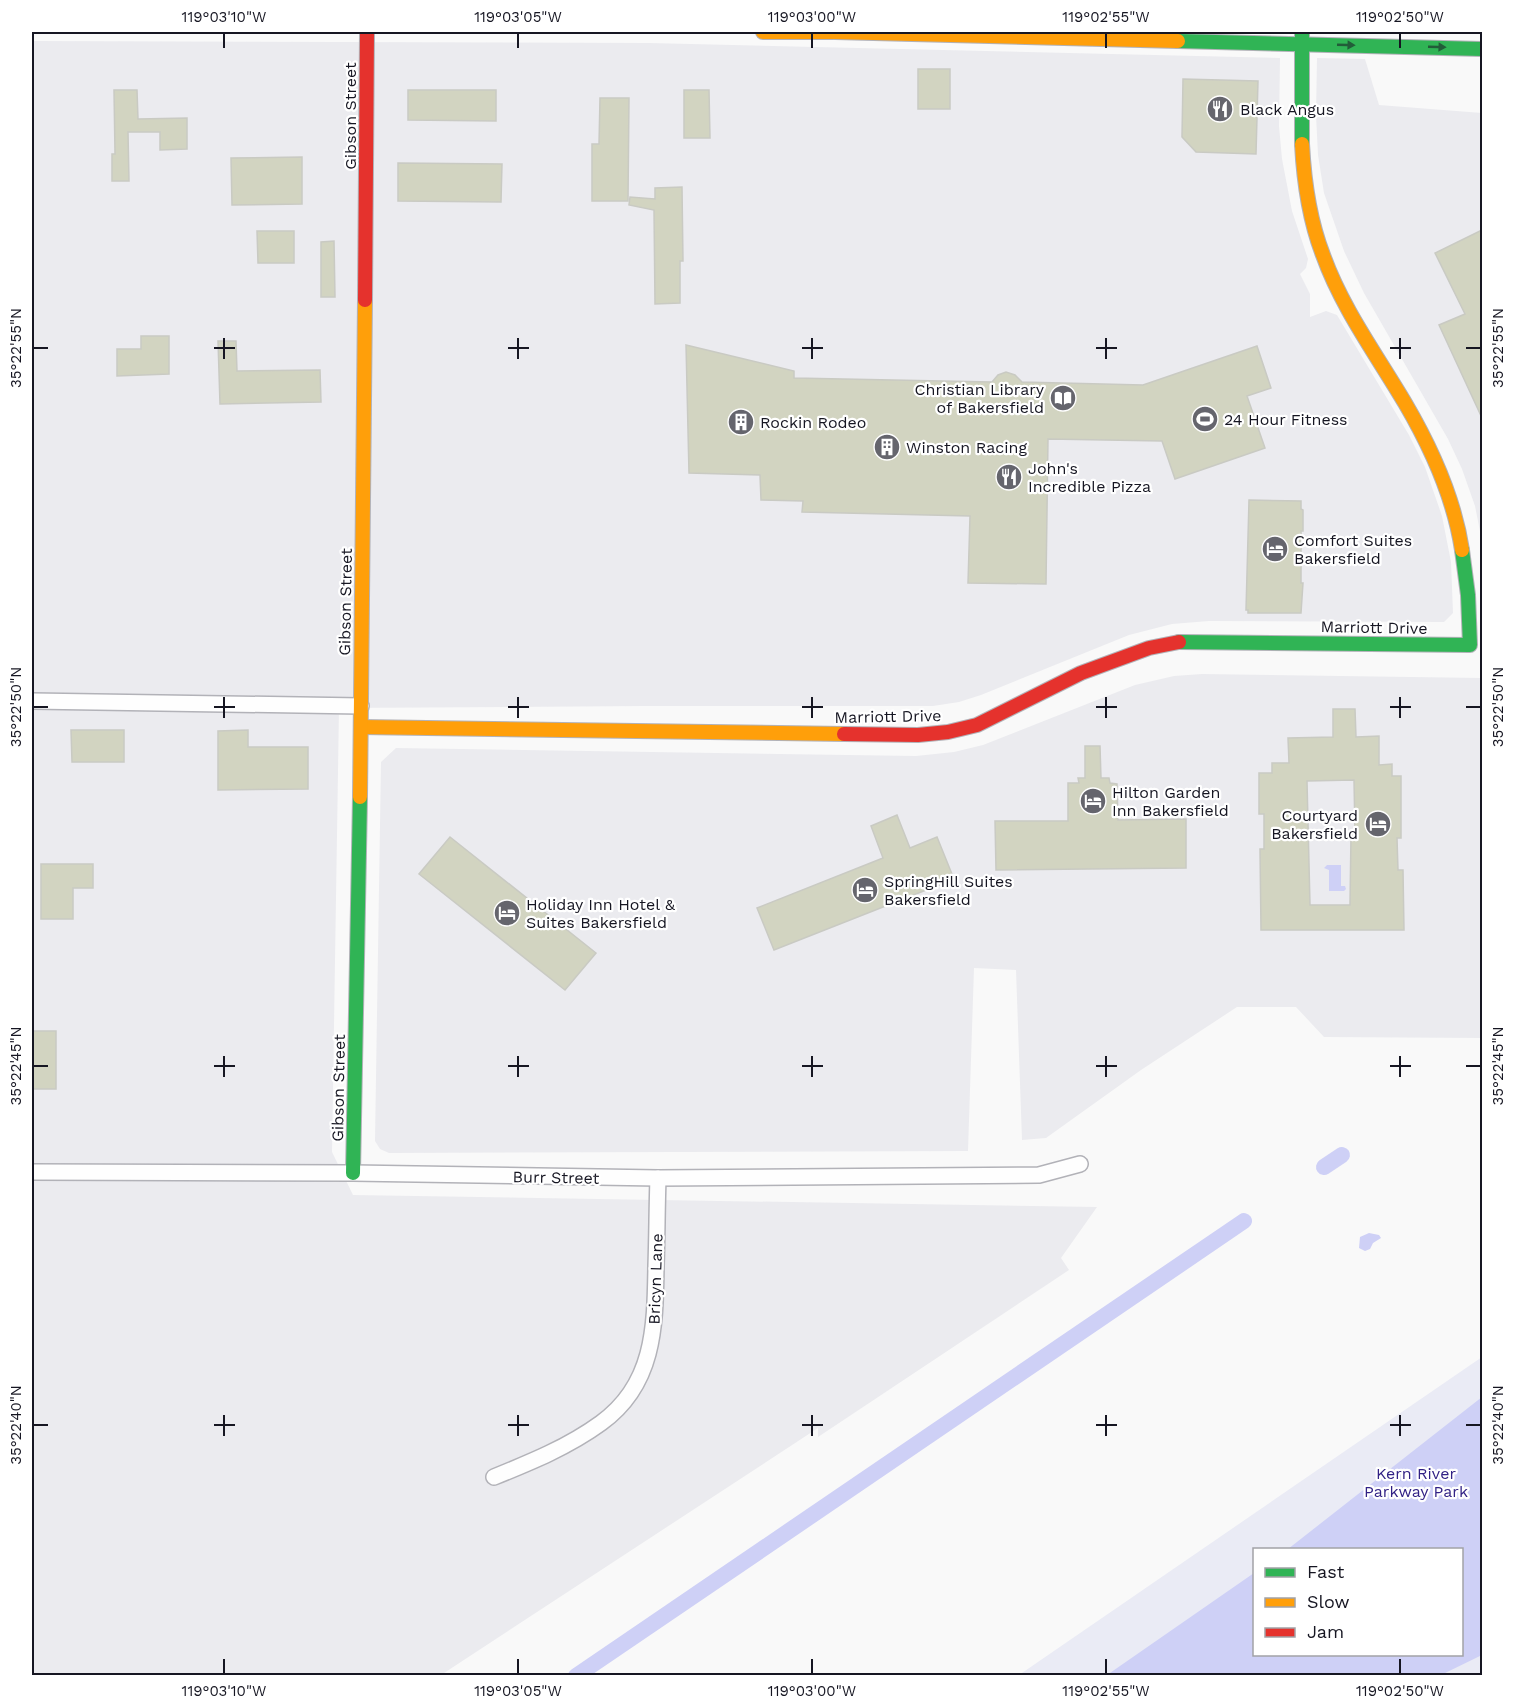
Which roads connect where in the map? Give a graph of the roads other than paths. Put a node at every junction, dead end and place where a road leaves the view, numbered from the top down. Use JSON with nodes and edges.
{"nodes":[{"id":1,"x":367,"y":32,"type":"edge"},
{"id":2,"x":763,"y":32,"type":"edge"},
{"id":3,"x":834,"y":32,"type":"edge"},
{"id":4,"x":1302,"y":37,"type":"edge"},
{"id":5,"x":1482,"y":49,"type":"edge"},
{"id":6,"x":32,"y":701,"type":"edge"},
{"id":7,"x":361,"y":706,"type":"junction"},
{"id":8,"x":361,"y":727,"type":"junction"},
{"id":9,"x":1080,"y":1164,"type":"dead end"},
{"id":10,"x":32,"y":1172,"type":"edge"},
{"id":11,"x":353,"y":1173,"type":"junction"},
{"id":12,"x":658,"y":1178,"type":"junction"},
{"id":13,"x":494,"y":1477,"type":"dead end"}],
"edges":[{"from":1,"to":7,"type":"street","name":"Gibson Street"},
{"from":2,"to":3,"type":"street"},
{"from":3,"to":4,"type":"street"},
{"from":4,"to":5,"type":"street","one_way":true},
{"from":4,"to":8,"type":"street","name":"Marriott Drive"},
{"from":6,"to":7,"type":"street"},
{"from":7,"to":8,"type":"street","name":"Gibson Street"},
{"from":8,"to":11,"type":"street","name":"Gibson Street"},
{"from":9,"to":12,"type":"street","name":"Burr Street"},
{"from":10,"to":11,"type":"street","name":"Burr Street"},
{"from":11,"to":12,"type":"street","name":"Burr Street"},
{"from":12,"to":13,"type":"street","name":"Bricyn Lane"}]}
